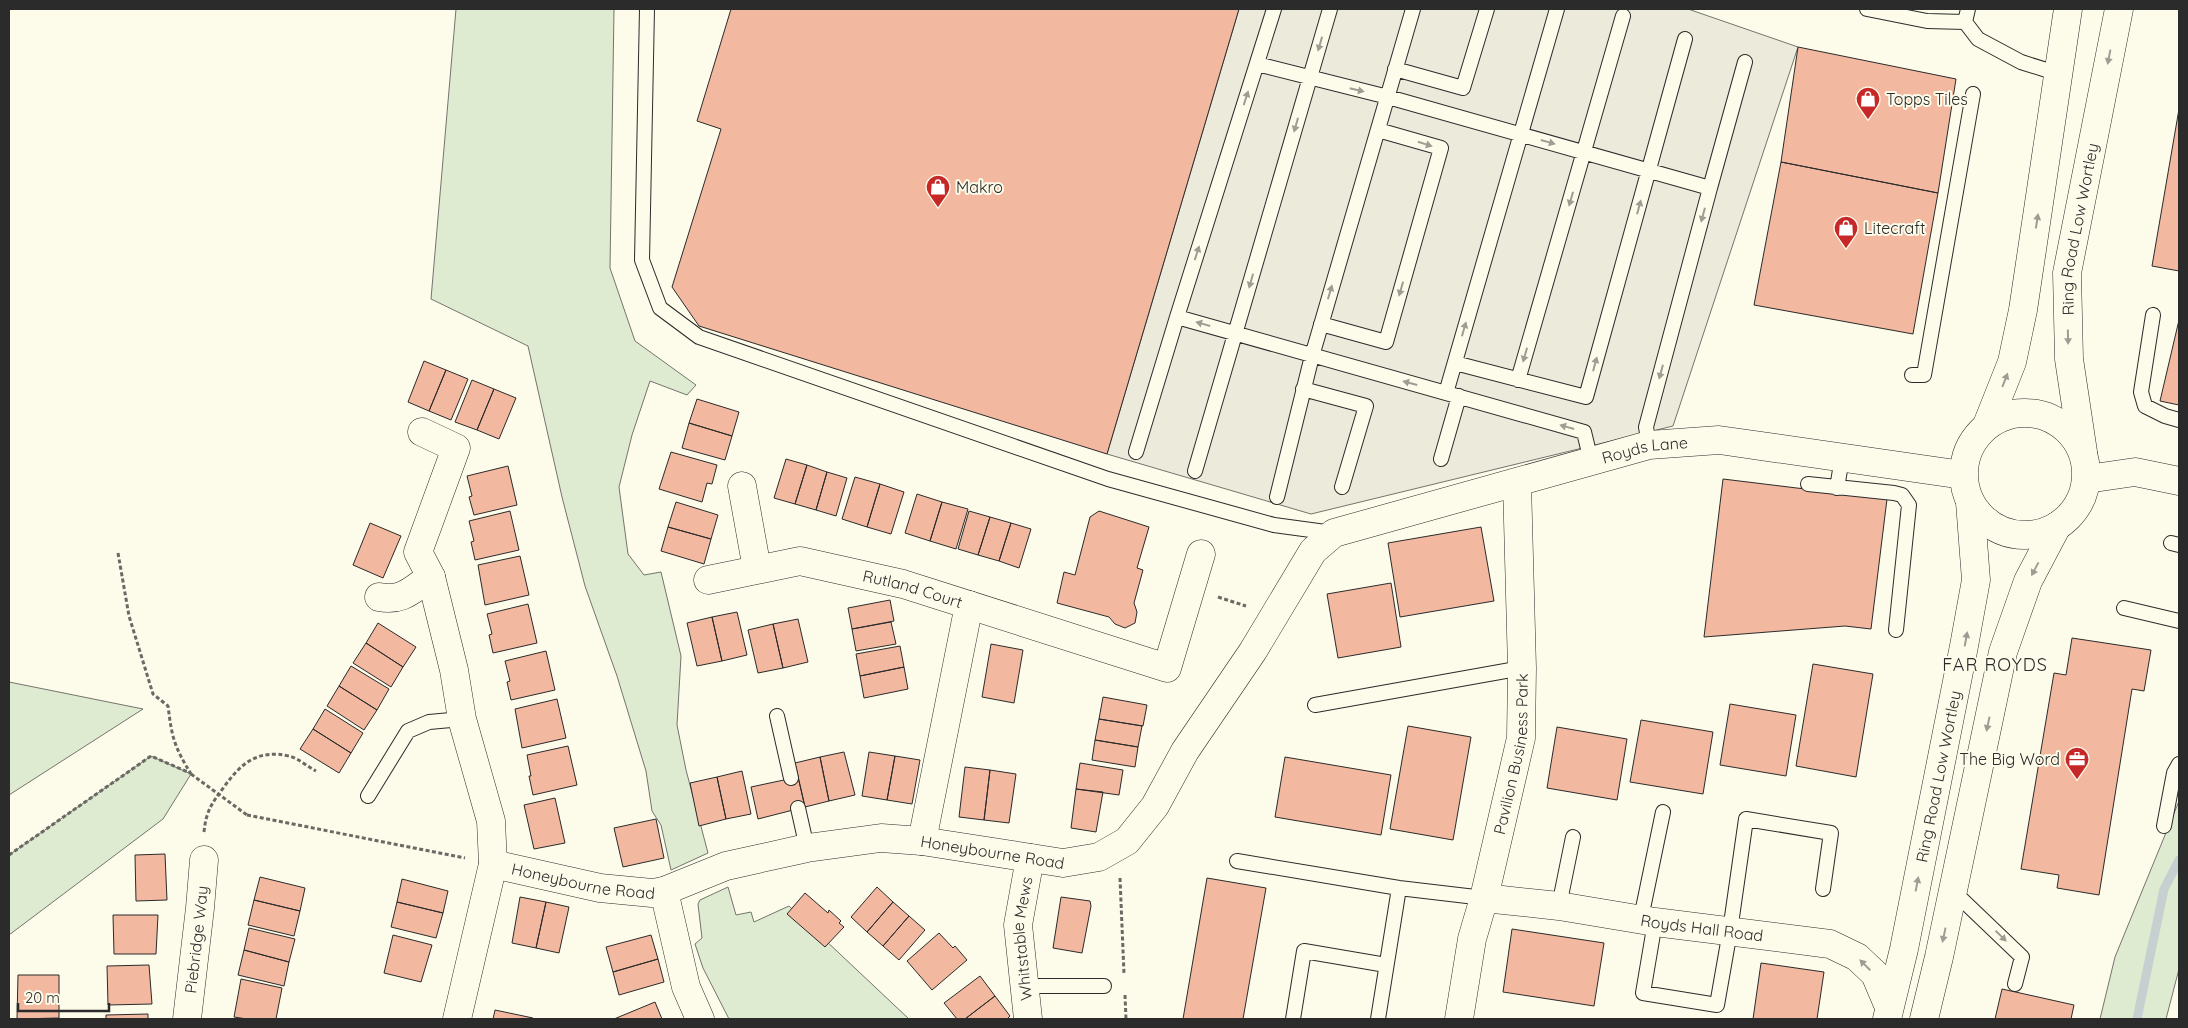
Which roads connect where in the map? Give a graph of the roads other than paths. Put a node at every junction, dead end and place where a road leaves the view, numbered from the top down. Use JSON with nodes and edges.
{"nodes":[{"id":1,"x":647,"y":9,"type":"edge"},
{"id":2,"x":1274,"y":9,"type":"edge"},
{"id":3,"x":1330,"y":9,"type":"edge"},
{"id":4,"x":1412,"y":9,"type":"edge"},
{"id":5,"x":1487,"y":9,"type":"edge"},
{"id":6,"x":1557,"y":9,"type":"edge"},
{"id":7,"x":1867,"y":9,"type":"edge"},
{"id":8,"x":2068,"y":9,"type":"edge"},
{"id":9,"x":2119,"y":9,"type":"edge"},
{"id":10,"x":1966,"y":15,"type":"edge"},
{"id":11,"x":1623,"y":16,"type":"dead end"},
{"id":12,"x":1685,"y":39,"type":"dead end"},
{"id":13,"x":1745,"y":62,"type":"dead end"},
{"id":14,"x":1257,"y":64,"type":"junction"},
{"id":15,"x":1395,"y":70,"type":"junction"},
{"id":16,"x":2059,"y":74,"type":"junction"},
{"id":17,"x":1310,"y":78,"type":"junction"},
{"id":18,"x":1973,"y":94,"type":"dead end"},
{"id":19,"x":1388,"y":97,"type":"junction"},
{"id":20,"x":1378,"y":130,"type":"junction"},
{"id":21,"x":1520,"y":134,"type":"junction"},
{"id":22,"x":1584,"y":152,"type":"junction"},
{"id":23,"x":1649,"y":170,"type":"junction"},
{"id":24,"x":1710,"y":188,"type":"junction"},
{"id":25,"x":2153,"y":315,"type":"dead end"},
{"id":26,"x":1177,"y":317,"type":"junction"},
{"id":27,"x":1321,"y":324,"type":"junction"},
{"id":28,"x":1236,"y":333,"type":"junction"},
{"id":29,"x":1312,"y":356,"type":"junction"},
{"id":30,"x":1454,"y":363,"type":"junction"},
{"id":31,"x":1912,"y":375,"type":"dead end"},
{"id":32,"x":1518,"y":380,"type":"junction"},
{"id":33,"x":1303,"y":389,"type":"junction"},
{"id":34,"x":1452,"y":394,"type":"junction"},
{"id":35,"x":2179,"y":420,"type":"edge"},
{"id":36,"x":1987,"y":425,"type":"junction"},
{"id":37,"x":422,"y":432,"type":"dead end"},
{"id":38,"x":1650,"y":445,"type":"junction"},
{"id":39,"x":1136,"y":452,"type":"dead end"},
{"id":40,"x":2083,"y":452,"type":"junction"},
{"id":41,"x":1842,"y":458,"type":"junction"},
{"id":42,"x":1441,"y":459,"type":"dead end"},
{"id":43,"x":1591,"y":461,"type":"junction"},
{"id":44,"x":1195,"y":471,"type":"dead end"},
{"id":45,"x":1963,"y":475,"type":"junction"},
{"id":46,"x":2087,"y":479,"type":"junction"},
{"id":47,"x":2179,"y":481,"type":"edge"},
{"id":48,"x":1518,"y":483,"type":"junction"},
{"id":49,"x":1808,"y":484,"type":"dead end"},
{"id":50,"x":742,"y":486,"type":"dead end"},
{"id":51,"x":1342,"y":487,"type":"dead end"},
{"id":52,"x":1838,"y":488,"type":"junction"},
{"id":53,"x":1277,"y":497,"type":"dead end"},
{"id":54,"x":1970,"y":502,"type":"junction"},
{"id":55,"x":2057,"y":526,"type":"junction"},
{"id":56,"x":1334,"y":533,"type":"junction"},
{"id":57,"x":1202,"y":554,"type":"dead end"},
{"id":58,"x":757,"y":569,"type":"junction"},
{"id":59,"x":431,"y":577,"type":"junction"},
{"id":60,"x":708,"y":580,"type":"dead end"},
{"id":61,"x":379,"y":597,"type":"dead end"},
{"id":62,"x":969,"y":605,"type":"junction"},
{"id":63,"x":2124,"y":608,"type":"dead end"},
{"id":64,"x":2179,"y":622,"type":"edge"},
{"id":65,"x":1896,"y":630,"type":"dead end"},
{"id":66,"x":1522,"y":668,"type":"junction"},
{"id":67,"x":1315,"y":705,"type":"dead end"},
{"id":68,"x":777,"y":716,"type":"dead end"},
{"id":69,"x":462,"y":719,"type":"junction"},
{"id":70,"x":2179,"y":764,"type":"edge"},
{"id":71,"x":792,"y":778,"type":"dead end"},
{"id":72,"x":368,"y":796,"type":"dead end"},
{"id":73,"x":798,"y":808,"type":"dead end"},
{"id":74,"x":1663,"y":812,"type":"dead end"},
{"id":75,"x":2164,"y":826,"type":"dead end"},
{"id":76,"x":1573,"y":837,"type":"dead end"},
{"id":77,"x":922,"y":841,"type":"junction"},
{"id":78,"x":807,"y":848,"type":"junction"},
{"id":79,"x":1030,"y":858,"type":"junction"},
{"id":80,"x":204,"y":860,"type":"road end"},
{"id":81,"x":1237,"y":861,"type":"dead end"},
{"id":82,"x":493,"y":864,"type":"junction"},
{"id":83,"x":1399,"y":888,"type":"junction"},
{"id":84,"x":1823,"y":889,"type":"dead end"},
{"id":85,"x":664,"y":891,"type":"junction"},
{"id":86,"x":1953,"y":891,"type":"junction"},
{"id":87,"x":1484,"y":898,"type":"junction"},
{"id":88,"x":1560,"y":906,"type":"junction"},
{"id":89,"x":1648,"y":920,"type":"junction"},
{"id":90,"x":1730,"y":931,"type":"junction"},
{"id":91,"x":1386,"y":965,"type":"junction"},
{"id":92,"x":2015,"y":984,"type":"dead end"},
{"id":93,"x":1024,"y":986,"type":"junction"},
{"id":94,"x":1104,"y":986,"type":"dead end"},
{"id":95,"x":1888,"y":1013,"type":"edge"},
{"id":96,"x":187,"y":1019,"type":"edge"},
{"id":97,"x":457,"y":1019,"type":"edge"},
{"id":98,"x":700,"y":1019,"type":"edge"},
{"id":99,"x":1028,"y":1019,"type":"edge"},
{"id":100,"x":1293,"y":1019,"type":"edge"},
{"id":101,"x":1378,"y":1019,"type":"edge"},
{"id":102,"x":1459,"y":1019,"type":"edge"},
{"id":103,"x":1924,"y":1019,"type":"edge"}],
"edges":[{"from":1,"to":56,"type":"lane"},
{"from":2,"to":14,"type":"lane"},
{"from":3,"to":17,"type":"lane","one_way":true},
{"from":4,"to":15,"type":"lane"},
{"from":5,"to":15,"type":"lane"},
{"from":6,"to":21,"type":"lane"},
{"from":7,"to":10,"type":"lane"},
{"from":8,"to":16,"type":"main road"},
{"from":9,"to":40,"type":"main road","name":"Ring Road Low Wortley","one_way":true},
{"from":10,"to":16,"type":"lane"},
{"from":11,"to":22,"type":"lane"},
{"from":12,"to":23,"type":"lane"},
{"from":13,"to":24,"type":"lane"},
{"from":14,"to":17,"type":"lane"},
{"from":26,"to":14,"type":"lane","one_way":true},
{"from":15,"to":19,"type":"lane"},
{"from":36,"to":16,"type":"main road","one_way":true},
{"from":17,"to":19,"type":"lane","one_way":true},
{"from":17,"to":28,"type":"lane","one_way":true},
{"from":18,"to":31,"type":"lane"},
{"from":19,"to":20,"type":"lane"},
{"from":19,"to":21,"type":"lane"},
{"from":27,"to":20,"type":"lane","one_way":true},
{"from":20,"to":27,"type":"lane","one_way":true},
{"from":21,"to":22,"type":"lane","one_way":true},
{"from":30,"to":21,"type":"lane","one_way":true},
{"from":22,"to":23,"type":"lane"},
{"from":22,"to":32,"type":"lane","one_way":true},
{"from":23,"to":24,"type":"lane"},
{"from":32,"to":23,"type":"lane","one_way":true},
{"from":24,"to":38,"type":"lane","one_way":true},
{"from":25,"to":35,"type":"lane"},
{"from":28,"to":26,"type":"lane","one_way":true},
{"from":26,"to":39,"type":"lane"},
{"from":27,"to":29,"type":"lane"},
{"from":28,"to":29,"type":"lane"},
{"from":28,"to":44,"type":"lane"},
{"from":29,"to":33,"type":"lane"},
{"from":34,"to":29,"type":"lane","one_way":true},
{"from":30,"to":32,"type":"lane"},
{"from":30,"to":34,"type":"lane"},
{"from":33,"to":51,"type":"lane"},
{"from":33,"to":53,"type":"lane"},
{"from":34,"to":42,"type":"lane"},
{"from":43,"to":34,"type":"lane","one_way":true},
{"from":36,"to":40,"type":"main road"},
{"from":36,"to":45,"type":"main road"},
{"from":37,"to":59,"type":"main road"},
{"from":38,"to":41,"type":"main road","name":"Royds Lane"},
{"from":38,"to":43,"type":"main road","name":"Royds Lane"},
{"from":40,"to":46,"type":"main road"},
{"from":41,"to":45,"type":"main road","name":"Royds Lane"},
{"from":41,"to":52,"type":"lane"},
{"from":43,"to":48,"type":"main road","name":"Royds Lane"},
{"from":45,"to":54,"type":"main road"},
{"from":46,"to":47,"type":"main road"},
{"from":46,"to":55,"type":"main road"},
{"from":48,"to":56,"type":"main road","name":"Royds Lane"},
{"from":48,"to":66,"type":"main road","name":"Pavilion Business Park"},
{"from":49,"to":52,"type":"lane"},
{"from":50,"to":58,"type":"main road"},
{"from":52,"to":65,"type":"lane"},
{"from":54,"to":55,"type":"main road"},
{"from":95,"to":54,"type":"main road","name":"Ring Road Low Wortley","one_way":true},
{"from":55,"to":86,"type":"main road","one_way":true},
{"from":56,"to":79,"type":"main road","name":"Honeybourne Road"},
{"from":57,"to":62,"type":"main road"},
{"from":58,"to":60,"type":"main road","name":"Rutland Court"},
{"from":58,"to":62,"type":"main road","name":"Rutland Court"},
{"from":59,"to":61,"type":"main road"},
{"from":59,"to":69,"type":"main road"},
{"from":62,"to":77,"type":"main road","name":"Rutland Court"},
{"from":63,"to":64,"type":"lane"},
{"from":66,"to":67,"type":"lane"},
{"from":66,"to":87,"type":"main road","name":"Pavilion Business Park"},
{"from":68,"to":71,"type":"lane"},
{"from":69,"to":72,"type":"lane"},
{"from":69,"to":82,"type":"main road"},
{"from":70,"to":75,"type":"lane"},
{"from":73,"to":78,"type":"lane"},
{"from":74,"to":89,"type":"lane"},
{"from":76,"to":88,"type":"lane"},
{"from":77,"to":78,"type":"main road","name":"Honeybourne Road"},
{"from":77,"to":79,"type":"main road","name":"Honeybourne Road"},
{"from":78,"to":85,"type":"main road","name":"Honeybourne Road"},
{"from":79,"to":93,"type":"main road","name":"Whitstable Mews"},
{"from":80,"to":96,"type":"main road","name":"Piebridge Way"},
{"from":81,"to":83,"type":"lane"},
{"from":82,"to":85,"type":"main road","name":"Honeybourne Road"},
{"from":82,"to":97,"type":"main road"},
{"from":83,"to":87,"type":"lane"},
{"from":83,"to":91,"type":"lane"},
{"from":84,"to":90,"type":"lane"},
{"from":85,"to":98,"type":"main road"},
{"from":86,"to":92,"type":"lane","one_way":true},
{"from":86,"to":103,"type":"main road","one_way":true},
{"from":87,"to":88,"type":"main road","name":"Royds Hall Road"},
{"from":87,"to":102,"type":"main road","name":"Pavilion Business Park"},
{"from":88,"to":89,"type":"main road","name":"Royds Hall Road"},
{"from":89,"to":90,"type":"main road","name":"Royds Hall Road"},
{"from":89,"to":90,"type":"lane"},
{"from":95,"to":90,"type":"main road","name":"Royds Hall Road","one_way":true},
{"from":91,"to":100,"type":"lane"},
{"from":91,"to":101,"type":"lane"},
{"from":93,"to":94,"type":"lane"},
{"from":93,"to":99,"type":"main road","name":"Whitstable Mews"}]}
